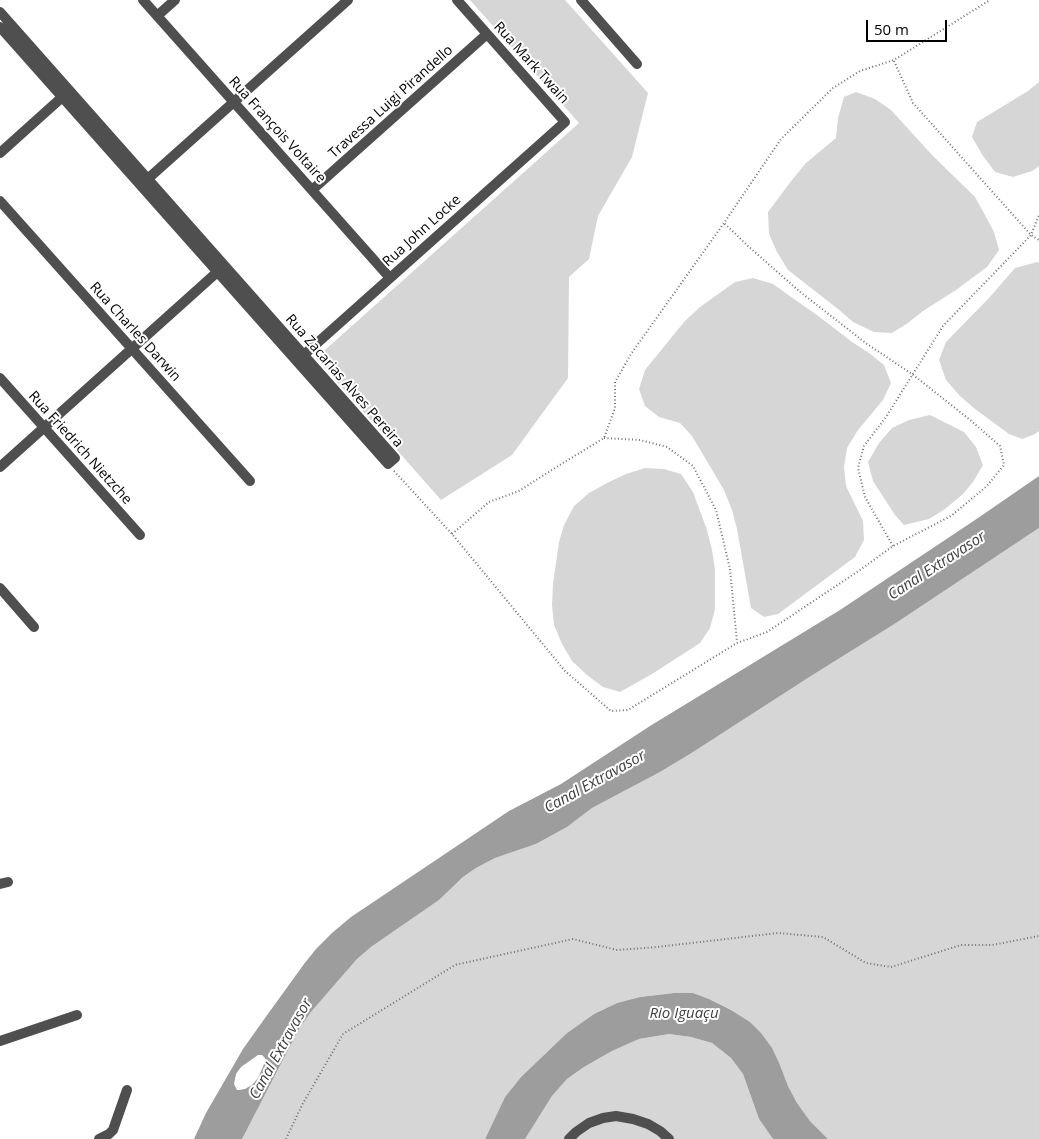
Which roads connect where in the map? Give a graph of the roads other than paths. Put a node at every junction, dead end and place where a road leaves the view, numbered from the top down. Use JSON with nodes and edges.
{"nodes":[{"id":1,"x":143,"y":0,"type":"edge"},
{"id":2,"x":175,"y":0,"type":"edge"},
{"id":3,"x":348,"y":0,"type":"edge"},
{"id":4,"x":457,"y":0,"type":"edge"},
{"id":5,"x":581,"y":0,"type":"edge"},
{"id":6,"x":0,"y":12,"type":"edge"},
{"id":7,"x":157,"y":16,"type":"junction"},
{"id":8,"x":0,"y":27,"type":"edge"},
{"id":9,"x":487,"y":34,"type":"junction"},
{"id":10,"x":637,"y":64,"type":"dead end"},
{"id":11,"x":66,"y":93,"type":"junction"},
{"id":12,"x":234,"y":102,"type":"junction"},
{"id":13,"x":564,"y":122,"type":"joint"},
{"id":14,"x":0,"y":153,"type":"edge"},
{"id":15,"x":144,"y":182,"type":"junction"},
{"id":16,"x":312,"y":190,"type":"junction"},
{"id":17,"x":0,"y":201,"type":"edge"},
{"id":18,"x":221,"y":269,"type":"junction"},
{"id":19,"x":390,"y":278,"type":"junction"},
{"id":20,"x":132,"y":349,"type":"junction"},
{"id":21,"x":300,"y":358,"type":"junction"},
{"id":22,"x":0,"y":378,"type":"edge"},
{"id":23,"x":44,"y":428,"type":"junction"},
{"id":24,"x":388,"y":464,"type":"road end"},
{"id":25,"x":0,"y":467,"type":"edge"},
{"id":26,"x":250,"y":481,"type":"dead end"},
{"id":27,"x":140,"y":535,"type":"dead end"},
{"id":28,"x":2,"y":594,"type":"edge"},
{"id":29,"x":34,"y":626,"type":"dead end"},
{"id":30,"x":77,"y":1015,"type":"dead end"},
{"id":31,"x":0,"y":1041,"type":"edge"},
{"id":32,"x":127,"y":1090,"type":"dead end"},
{"id":33,"x":99,"y":1139,"type":"edge"},
{"id":34,"x":569,"y":1139,"type":"edge"},
{"id":35,"x":669,"y":1139,"type":"edge"}],
"edges":[{"from":1,"to":7,"type":"street","name":"Rua François Voltaire"},
{"from":2,"to":7,"type":"street"},
{"from":3,"to":12,"type":"street"},
{"from":4,"to":9,"type":"street","name":"Rua Mark Twain"},
{"from":5,"to":10,"type":"street"},
{"from":6,"to":11,"type":"street","name":"Rua Zacarias Alves Pereira"},
{"from":7,"to":12,"type":"street","name":"Rua François Voltaire"},
{"from":8,"to":11,"type":"street","name":"Rua Zacarias Alves Pereira"},
{"from":9,"to":13,"type":"street","name":"Rua Mark Twain"},
{"from":9,"to":16,"type":"street","name":"Travessa Luigi Pirandello"},
{"from":11,"to":14,"type":"street"},
{"from":11,"to":15,"type":"street","name":"Rua Zacarias Alves Pereira"},
{"from":12,"to":15,"type":"street"},
{"from":12,"to":16,"type":"street","name":"Rua François Voltaire"},
{"from":13,"to":19,"type":"street","name":"Rua John Locke"},
{"from":15,"to":18,"type":"street","name":"Rua Zacarias Alves Pereira"},
{"from":16,"to":19,"type":"street","name":"Rua François Voltaire"},
{"from":17,"to":20,"type":"street","name":"Rua Charles Darwin"},
{"from":18,"to":20,"type":"street"},
{"from":18,"to":21,"type":"street","name":"Rua Zacarias Alves Pereira"},
{"from":19,"to":21,"type":"street","name":"Rua John Locke"},
{"from":20,"to":23,"type":"street"},
{"from":20,"to":26,"type":"street","name":"Rua Charles Darwin"},
{"from":21,"to":24,"type":"street","name":"Rua Zacarias Alves Pereira"},
{"from":22,"to":23,"type":"street","name":"Rua Friedrich Nietzche"},
{"from":23,"to":25,"type":"street"},
{"from":23,"to":27,"type":"street","name":"Rua Friedrich Nietzche"},
{"from":28,"to":29,"type":"street"},
{"from":30,"to":31,"type":"street"},
{"from":32,"to":33,"type":"street"},
{"from":34,"to":35,"type":"street"}]}
